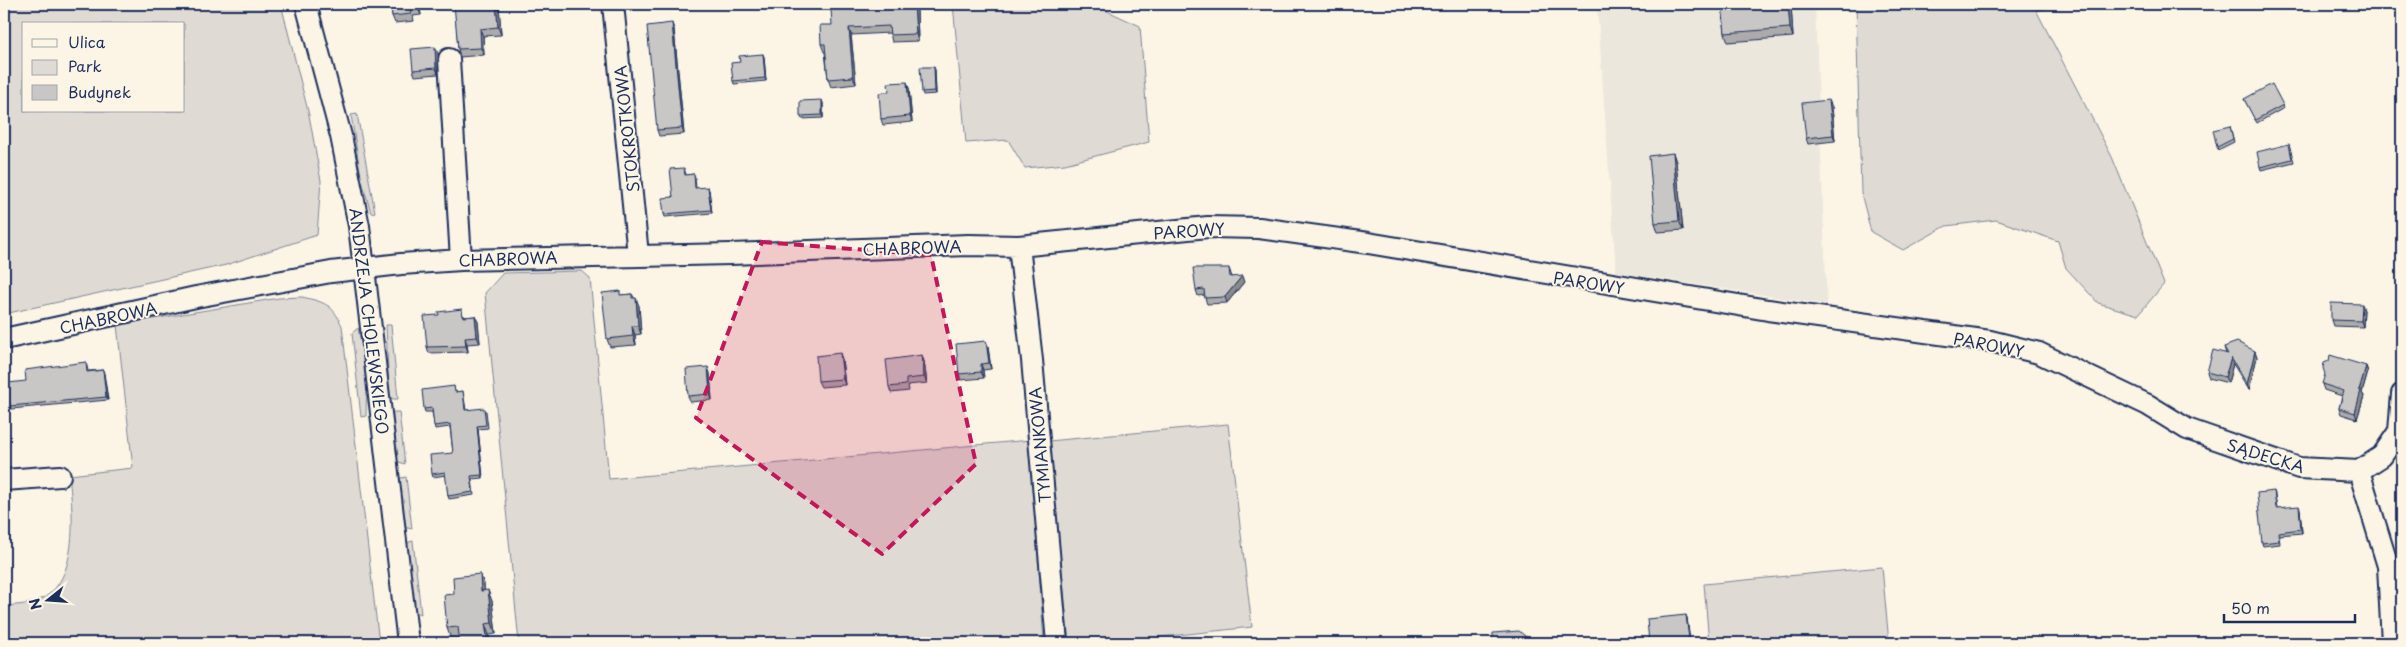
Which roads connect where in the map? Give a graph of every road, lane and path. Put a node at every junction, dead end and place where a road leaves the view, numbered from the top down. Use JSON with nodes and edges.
{"nodes":[{"id":1,"x":306,"y":4,"type":"edge"},
{"id":2,"x":614,"y":4,"type":"edge"},
{"id":3,"x":449,"y":60,"type":"dead end"},
{"id":4,"x":1018,"y":246,"type":"junction"},
{"id":5,"x":638,"y":255,"type":"junction"},
{"id":6,"x":461,"y":260,"type":"junction"},
{"id":7,"x":364,"y":268,"type":"junction"},
{"id":8,"x":4,"y":339,"type":"edge"},
{"id":9,"x":2402,"y":394,"type":"edge"},
{"id":10,"x":2148,"y":405,"type":"joint"},
{"id":11,"x":2359,"y":471,"type":"junction"},
{"id":12,"x":60,"y":476,"type":"dead end"},
{"id":13,"x":4,"y":480,"type":"edge"},
{"id":14,"x":408,"y":643,"type":"edge"},
{"id":15,"x":1057,"y":643,"type":"edge"},
{"id":16,"x":2392,"y":643,"type":"edge"}],
"edges":[{"from":1,"to":7,"type":"street","name":"ANDRZEJA CHOLEWSKIEGO"},
{"from":2,"to":5,"type":"street","name":"STOKROTKOWA"},
{"from":3,"to":6,"type":"street"},
{"from":4,"to":5,"type":"street","name":"CHABROWA"},
{"from":4,"to":10,"type":"street","name":"PAROWY"},
{"from":4,"to":15,"type":"street","name":"TYMIANKOWA"},
{"from":5,"to":6,"type":"street","name":"CHABROWA"},
{"from":6,"to":7,"type":"street","name":"CHABROWA"},
{"from":7,"to":8,"type":"street","name":"CHABROWA"},
{"from":7,"to":14,"type":"street","name":"ANDRZEJA CHOLEWSKIEGO"},
{"from":9,"to":11,"type":"street"},
{"from":10,"to":11,"type":"street","name":"SĄDECKA"},
{"from":11,"to":16,"type":"street"},
{"from":12,"to":13,"type":"street"}]}
